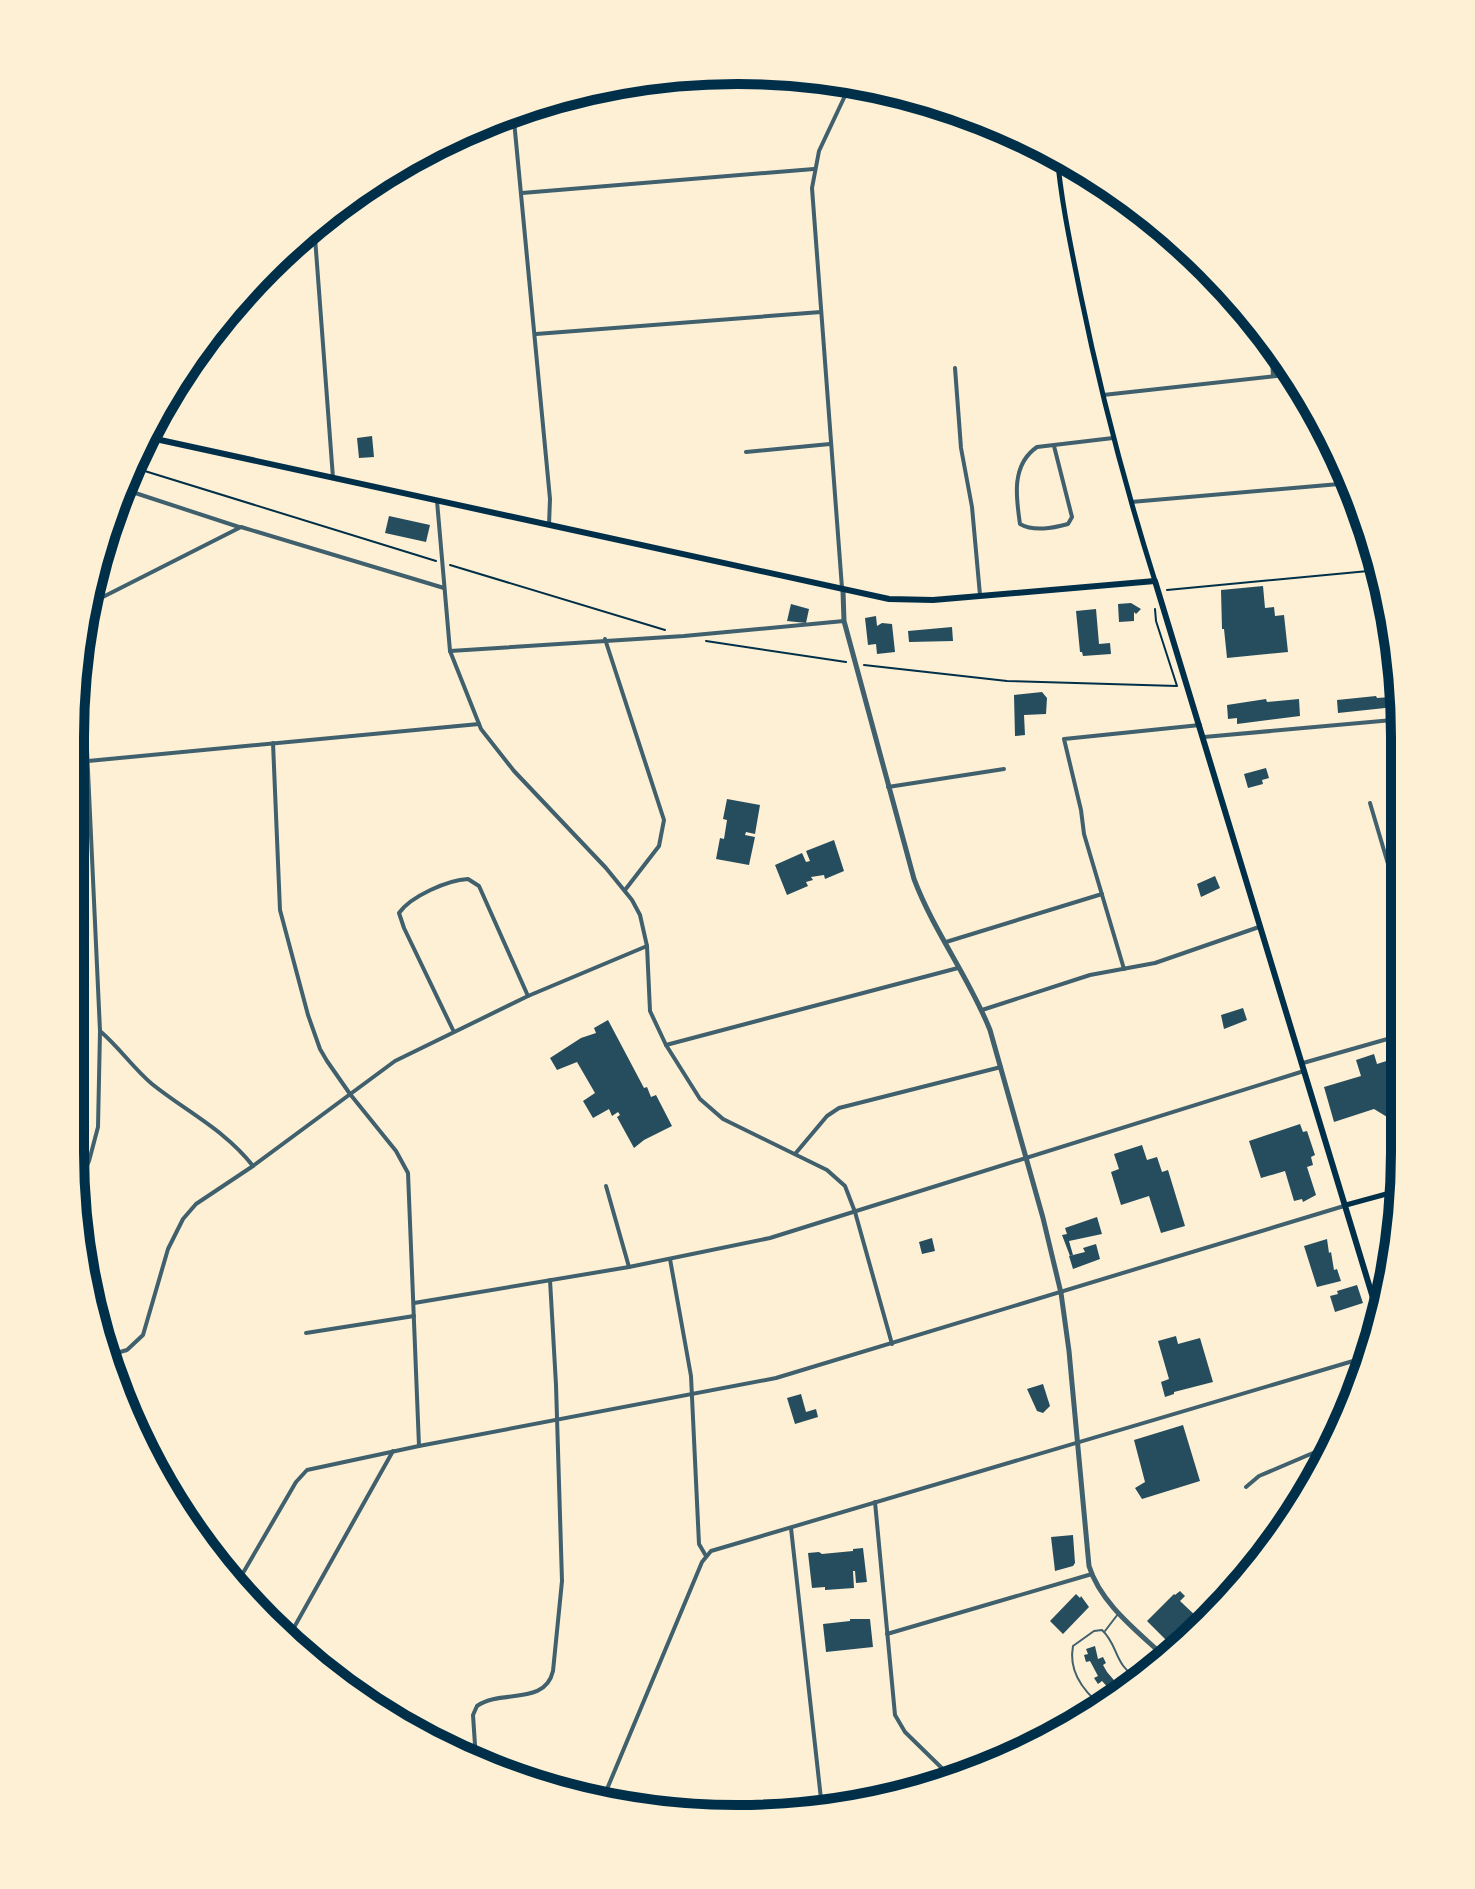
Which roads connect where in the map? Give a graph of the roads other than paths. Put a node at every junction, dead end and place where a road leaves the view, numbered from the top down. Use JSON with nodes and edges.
{"nodes":[{"id":1,"x":846,"y":94,"type":"edge"},
{"id":2,"x":514,"y":124,"type":"edge"},
{"id":3,"x":814,"y":169,"type":"junction"},
{"id":4,"x":1059,"y":169,"type":"edge"},
{"id":5,"x":522,"y":193,"type":"junction"},
{"id":6,"x":315,"y":239,"type":"edge"},
{"id":7,"x":821,"y":312,"type":"junction"},
{"id":8,"x":536,"y":334,"type":"junction"},
{"id":9,"x":1272,"y":362,"type":"edge"},
{"id":10,"x":955,"y":368,"type":"dead end"},
{"id":11,"x":1282,"y":375,"type":"edge"},
{"id":12,"x":1273,"y":376,"type":"junction"},
{"id":13,"x":1103,"y":395,"type":"junction"},
{"id":14,"x":1113,"y":438,"type":"junction"},
{"id":15,"x":156,"y":439,"type":"edge"},
{"id":16,"x":830,"y":444,"type":"junction"},
{"id":17,"x":1054,"y":446,"type":"junction"},
{"id":18,"x":746,"y":452,"type":"dead end"},
{"id":19,"x":333,"y":478,"type":"junction"},
{"id":20,"x":1340,"y":484,"type":"edge"},
{"id":21,"x":132,"y":492,"type":"edge"},
{"id":22,"x":437,"y":501,"type":"junction"},
{"id":23,"x":1130,"y":502,"type":"junction"},
{"id":24,"x":549,"y":525,"type":"junction"},
{"id":25,"x":241,"y":527,"type":"junction"},
{"id":26,"x":1155,"y":581,"type":"junction"},
{"id":27,"x":444,"y":588,"type":"junction"},
{"id":28,"x":843,"y":591,"type":"junction"},
{"id":29,"x":980,"y":597,"type":"junction"},
{"id":30,"x":99,"y":599,"type":"edge"},
{"id":31,"x":844,"y":621,"type":"junction"},
{"id":32,"x":605,"y":639,"type":"junction"},
{"id":33,"x":450,"y":651,"type":"junction"},
{"id":34,"x":85,"y":699,"type":"edge"},
{"id":35,"x":1391,"y":720,"type":"edge"},
{"id":36,"x":479,"y":724,"type":"junction"},
{"id":37,"x":1200,"y":725,"type":"junction"},
{"id":38,"x":1204,"y":737,"type":"junction"},
{"id":39,"x":273,"y":743,"type":"junction"},
{"id":40,"x":88,"y":761,"type":"junction"},
{"id":41,"x":1004,"y":769,"type":"dead end"},
{"id":42,"x":888,"y":787,"type":"junction"},
{"id":43,"x":1370,"y":803,"type":"dead end"},
{"id":44,"x":1391,"y":874,"type":"edge"},
{"id":45,"x":625,"y":890,"type":"junction"},
{"id":46,"x":1102,"y":894,"type":"junction"},
{"id":47,"x":1262,"y":926,"type":"junction"},
{"id":48,"x":946,"y":942,"type":"junction"},
{"id":49,"x":647,"y":946,"type":"junction"},
{"id":50,"x":961,"y":967,"type":"junction"},
{"id":51,"x":1124,"y":969,"type":"junction"},
{"id":52,"x":528,"y":996,"type":"junction"},
{"id":53,"x":982,"y":1010,"type":"junction"},
{"id":54,"x":100,"y":1031,"type":"junction"},
{"id":55,"x":453,"y":1031,"type":"junction"},
{"id":56,"x":1391,"y":1039,"type":"edge"},
{"id":57,"x":666,"y":1045,"type":"junction"},
{"id":58,"x":1001,"y":1067,"type":"junction"},
{"id":59,"x":1304,"y":1067,"type":"junction"},
{"id":60,"x":350,"y":1094,"type":"junction"},
{"id":61,"x":795,"y":1154,"type":"junction"},
{"id":62,"x":1027,"y":1159,"type":"junction"},
{"id":63,"x":253,"y":1166,"type":"junction"},
{"id":64,"x":84,"y":1171,"type":"edge"},
{"id":65,"x":606,"y":1186,"type":"dead end"},
{"id":66,"x":1390,"y":1193,"type":"edge"},
{"id":67,"x":1346,"y":1205,"type":"junction"},
{"id":68,"x":855,"y":1212,"type":"junction"},
{"id":69,"x":670,"y":1259,"type":"junction"},
{"id":70,"x":629,"y":1267,"type":"junction"},
{"id":71,"x":550,"y":1280,"type":"junction"},
{"id":72,"x":1061,"y":1293,"type":"junction"},
{"id":73,"x":1374,"y":1299,"type":"edge"},
{"id":74,"x":414,"y":1303,"type":"junction"},
{"id":75,"x":414,"y":1316,"type":"junction"},
{"id":76,"x":306,"y":1333,"type":"dead end"},
{"id":77,"x":892,"y":1344,"type":"junction"},
{"id":78,"x":116,"y":1353,"type":"edge"},
{"id":79,"x":1357,"y":1360,"type":"edge"},
{"id":80,"x":692,"y":1395,"type":"junction"},
{"id":81,"x":557,"y":1420,"type":"junction"},
{"id":82,"x":1078,"y":1442,"type":"junction"},
{"id":83,"x":419,"y":1446,"type":"junction"},
{"id":84,"x":393,"y":1451,"type":"junction"},
{"id":85,"x":1319,"y":1451,"type":"edge"},
{"id":86,"x":1246,"y":1487,"type":"dead end"},
{"id":87,"x":875,"y":1502,"type":"junction"},
{"id":88,"x":791,"y":1528,"type":"junction"},
{"id":89,"x":706,"y":1556,"type":"junction"},
{"id":90,"x":1092,"y":1574,"type":"junction"},
{"id":91,"x":241,"y":1576,"type":"edge"},
{"id":92,"x":1119,"y":1612,"type":"junction"},
{"id":93,"x":293,"y":1630,"type":"edge"},
{"id":94,"x":1105,"y":1632,"type":"junction"},
{"id":95,"x":887,"y":1634,"type":"junction"},
{"id":96,"x":1159,"y":1651,"type":"edge"},
{"id":97,"x":1131,"y":1673,"type":"edge"},
{"id":98,"x":1093,"y":1700,"type":"edge"},
{"id":99,"x":475,"y":1750,"type":"edge"},
{"id":100,"x":945,"y":1771,"type":"edge"},
{"id":101,"x":606,"y":1791,"type":"edge"},
{"id":102,"x":821,"y":1799,"type":"edge"}],
"edges":[{"from":1,"to":3,"type":"street"},
{"from":2,"to":5,"type":"street"},
{"from":3,"to":5,"type":"street"},
{"from":3,"to":7,"type":"street"},
{"from":4,"to":13,"type":"main road"},
{"from":5,"to":8,"type":"street"},
{"from":6,"to":19,"type":"street"},
{"from":7,"to":8,"type":"street"},
{"from":7,"to":16,"type":"street"},
{"from":8,"to":24,"type":"street"},
{"from":9,"to":12,"type":"street"},
{"from":10,"to":29,"type":"street"},
{"from":11,"to":12,"type":"street"},
{"from":12,"to":13,"type":"street"},
{"from":13,"to":14,"type":"main road"},
{"from":14,"to":17,"type":"street"},
{"from":14,"to":23,"type":"main road"},
{"from":15,"to":19,"type":"main road"},
{"from":16,"to":18,"type":"street"},
{"from":16,"to":28,"type":"street"},
{"from":17,"to":17,"type":"street"},
{"from":19,"to":22,"type":"main road"},
{"from":20,"to":23,"type":"street"},
{"from":21,"to":25,"type":"street"},
{"from":22,"to":24,"type":"main road"},
{"from":22,"to":27,"type":"street"},
{"from":23,"to":26,"type":"main road"},
{"from":24,"to":28,"type":"main road"},
{"from":25,"to":27,"type":"street"},
{"from":25,"to":30,"type":"street"},
{"from":26,"to":29,"type":"main road"},
{"from":26,"to":37,"type":"main road"},
{"from":27,"to":33,"type":"street"},
{"from":28,"to":29,"type":"main road"},
{"from":28,"to":31,"type":"street"},
{"from":31,"to":32,"type":"street"},
{"from":31,"to":42,"type":"street"},
{"from":32,"to":33,"type":"street"},
{"from":32,"to":45,"type":"street"},
{"from":33,"to":36,"type":"street"},
{"from":34,"to":40,"type":"street"},
{"from":35,"to":38,"type":"street"},
{"from":36,"to":39,"type":"street"},
{"from":36,"to":45,"type":"street"},
{"from":37,"to":38,"type":"main road"},
{"from":37,"to":46,"type":"street"},
{"from":38,"to":47,"type":"main road"},
{"from":39,"to":40,"type":"street"},
{"from":39,"to":60,"type":"street"},
{"from":40,"to":54,"type":"street"},
{"from":41,"to":42,"type":"street"},
{"from":42,"to":48,"type":"street"},
{"from":43,"to":44,"type":"street"},
{"from":45,"to":49,"type":"street"},
{"from":46,"to":48,"type":"street"},
{"from":46,"to":51,"type":"street"},
{"from":47,"to":51,"type":"street"},
{"from":47,"to":59,"type":"main road"},
{"from":48,"to":50,"type":"street"},
{"from":49,"to":52,"type":"street"},
{"from":49,"to":57,"type":"street"},
{"from":50,"to":53,"type":"street"},
{"from":50,"to":57,"type":"street"},
{"from":51,"to":53,"type":"street"},
{"from":52,"to":55,"type":"street"},
{"from":52,"to":55,"type":"street"},
{"from":53,"to":58,"type":"street"},
{"from":54,"to":63,"type":"street"},
{"from":54,"to":64,"type":"street"},
{"from":55,"to":60,"type":"street"},
{"from":56,"to":59,"type":"street"},
{"from":57,"to":61,"type":"street"},
{"from":58,"to":61,"type":"street"},
{"from":58,"to":62,"type":"street"},
{"from":59,"to":62,"type":"street"},
{"from":59,"to":67,"type":"main road"},
{"from":60,"to":63,"type":"street"},
{"from":60,"to":74,"type":"street"},
{"from":61,"to":68,"type":"street"},
{"from":62,"to":68,"type":"street"},
{"from":62,"to":72,"type":"street"},
{"from":63,"to":78,"type":"street"},
{"from":65,"to":70,"type":"street"},
{"from":66,"to":67,"type":"main road"},
{"from":67,"to":72,"type":"street"},
{"from":67,"to":73,"type":"main road"},
{"from":68,"to":69,"type":"street"},
{"from":68,"to":77,"type":"street"},
{"from":69,"to":70,"type":"street"},
{"from":69,"to":80,"type":"street"},
{"from":70,"to":71,"type":"street"},
{"from":71,"to":74,"type":"street"},
{"from":71,"to":81,"type":"street"},
{"from":72,"to":77,"type":"street"},
{"from":72,"to":82,"type":"street"},
{"from":74,"to":75,"type":"street"},
{"from":75,"to":76,"type":"street"},
{"from":75,"to":83,"type":"street"},
{"from":77,"to":80,"type":"street"},
{"from":79,"to":82,"type":"street"},
{"from":80,"to":81,"type":"street"},
{"from":80,"to":89,"type":"street"},
{"from":81,"to":83,"type":"street"},
{"from":81,"to":99,"type":"street"},
{"from":82,"to":87,"type":"street"},
{"from":82,"to":90,"type":"street"},
{"from":83,"to":84,"type":"street"},
{"from":84,"to":91,"type":"street"},
{"from":84,"to":93,"type":"street"},
{"from":85,"to":86,"type":"street"},
{"from":87,"to":88,"type":"street"},
{"from":87,"to":95,"type":"street"},
{"from":88,"to":89,"type":"street"},
{"from":88,"to":102,"type":"street"},
{"from":89,"to":101,"type":"street"},
{"from":90,"to":92,"type":"street"},
{"from":90,"to":95,"type":"street"},
{"from":92,"to":94,"type":"lane"},
{"from":92,"to":96,"type":"street"},
{"from":94,"to":97,"type":"lane"},
{"from":94,"to":98,"type":"lane"},
{"from":95,"to":100,"type":"street"}]}
